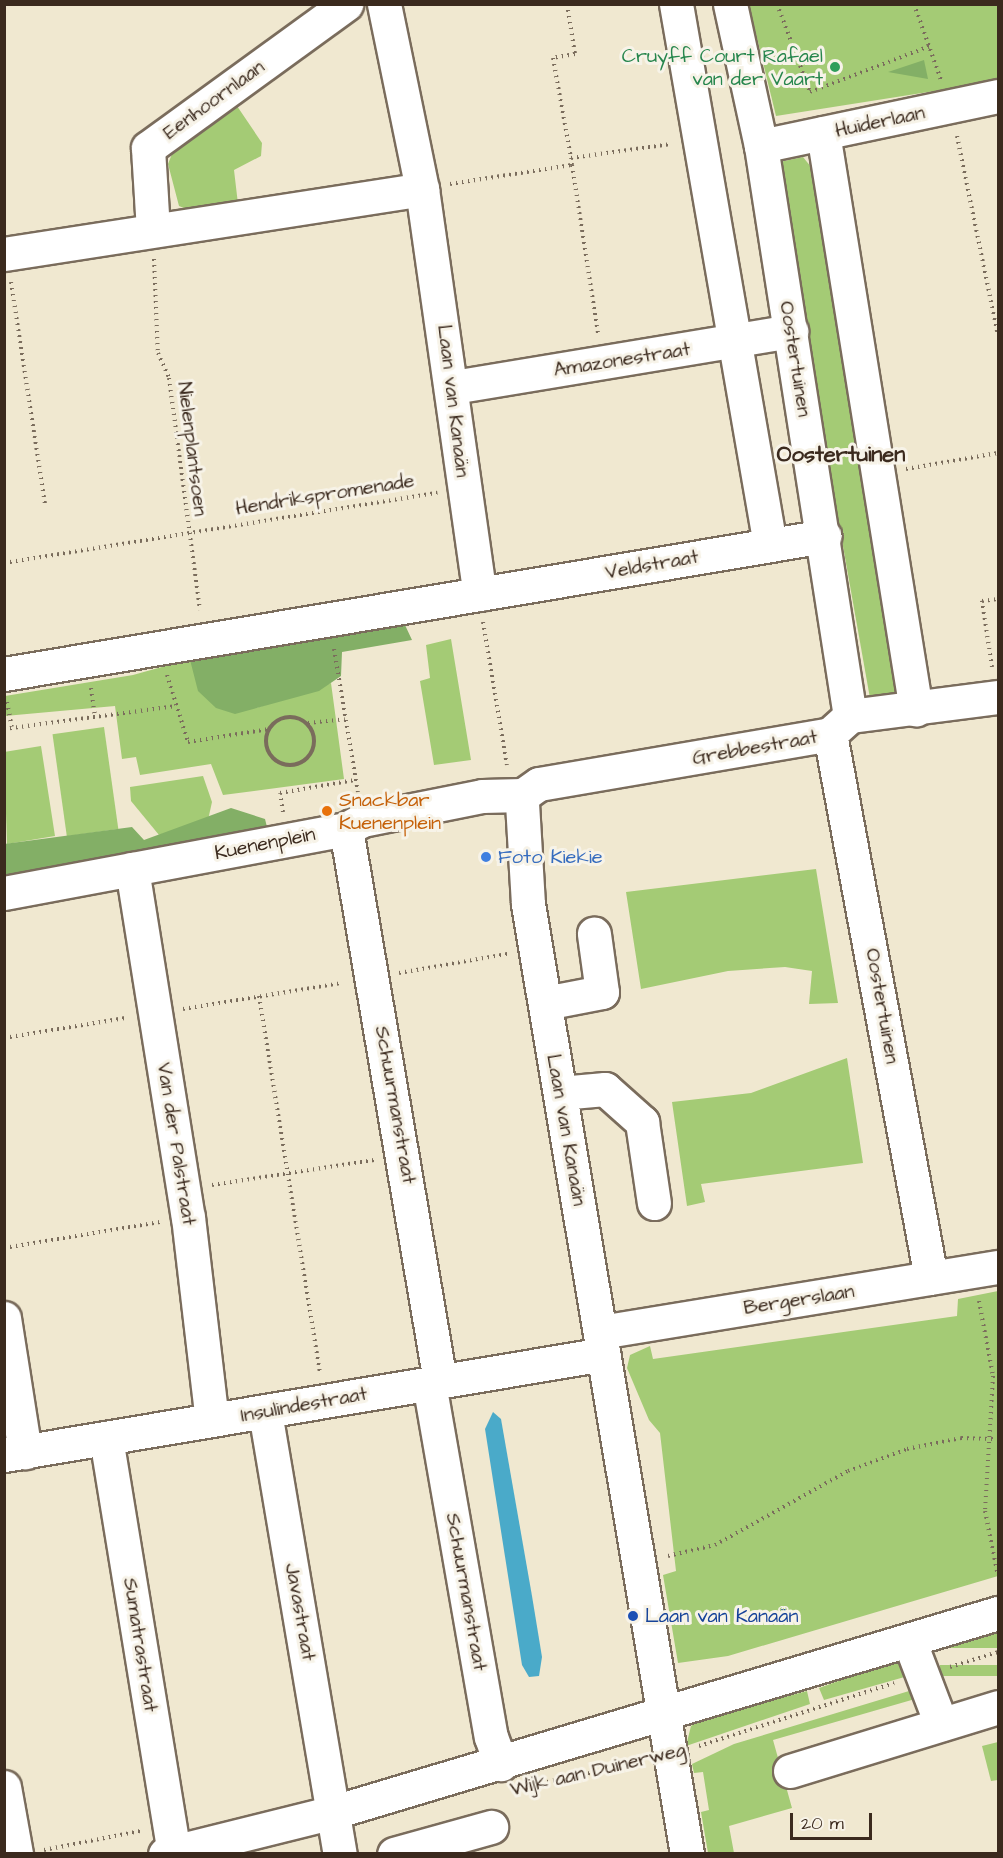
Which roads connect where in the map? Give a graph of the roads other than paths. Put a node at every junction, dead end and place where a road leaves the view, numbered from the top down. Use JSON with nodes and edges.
{"nodes":[{"id":1,"x":346,"y":4,"type":"edge"},
{"id":2,"x":384,"y":4,"type":"edge"},
{"id":3,"x":676,"y":4,"type":"edge"},
{"id":4,"x":730,"y":4,"type":"edge"},
{"id":5,"x":999,"y":96,"type":"edge"},
{"id":6,"x":823,"y":133,"type":"junction"},
{"id":7,"x":761,"y":146,"type":"junction"},
{"id":8,"x":422,"y":189,"type":"junction"},
{"id":9,"x":153,"y":230,"type":"junction"},
{"id":10,"x":5,"y":253,"type":"edge"},
{"id":11,"x":790,"y":331,"type":"junction"},
{"id":12,"x":734,"y":342,"type":"junction"},
{"id":13,"x":453,"y":387,"type":"junction"},
{"id":14,"x":824,"y":536,"type":"junction"},
{"id":15,"x":770,"y":545,"type":"junction"},
{"id":16,"x":480,"y":594,"type":"junction"},
{"id":17,"x":4,"y":674,"type":"edge"},
{"id":18,"x":998,"y":698,"type":"edge"},
{"id":19,"x":916,"y":710,"type":"junction"},
{"id":20,"x":840,"y":725,"type":"junction"},
{"id":21,"x":531,"y":790,"type":"junction"},
{"id":22,"x":354,"y":825,"type":"junction"},
{"id":23,"x":132,"y":869,"type":"junction"},
{"id":24,"x":4,"y":893,"type":"edge"},
{"id":25,"x":594,"y":934,"type":"dead end"},
{"id":26,"x":545,"y":1003,"type":"junction"},
{"id":27,"x":560,"y":1093,"type":"junction"},
{"id":28,"x":654,"y":1203,"type":"dead end"},
{"id":29,"x":986,"y":1270,"type":"edge"},
{"id":30,"x":932,"y":1278,"type":"junction"},
{"id":31,"x":4,"y":1318,"type":"edge"},
{"id":32,"x":602,"y":1343,"type":"junction"},
{"id":33,"x":434,"y":1382,"type":"junction"},
{"id":34,"x":265,"y":1412,"type":"junction"},
{"id":35,"x":212,"y":1420,"type":"junction"},
{"id":36,"x":106,"y":1438,"type":"junction"},
{"id":37,"x":15,"y":1454,"type":"edge"},
{"id":38,"x":999,"y":1614,"type":"edge"},
{"id":39,"x":909,"y":1640,"type":"junction"},
{"id":40,"x":999,"y":1707,"type":"edge"},
{"id":41,"x":666,"y":1714,"type":"junction"},
{"id":42,"x":940,"y":1725,"type":"junction"},
{"id":43,"x":501,"y":1764,"type":"junction"},
{"id":44,"x":790,"y":1771,"type":"dead end"},
{"id":45,"x":4,"y":1787,"type":"edge"},
{"id":46,"x":337,"y":1811,"type":"junction"},
{"id":47,"x":491,"y":1827,"type":"dead end"},
{"id":48,"x":170,"y":1853,"type":"edge"},
{"id":49,"x":16,"y":1854,"type":"edge"},
{"id":50,"x":340,"y":1854,"type":"edge"},
{"id":51,"x":394,"y":1854,"type":"edge"},
{"id":52,"x":687,"y":1854,"type":"edge"}],
"edges":[{"from":1,"to":9,"type":"street","name":"Eenhoornlaan"},
{"from":2,"to":8,"type":"street","name":"Laan van Kanaän"},
{"from":3,"to":12,"type":"street"},
{"from":4,"to":7,"type":"street","name":"Oostertuinen"},
{"from":5,"to":6,"type":"street","name":"Huiderlaan"},
{"from":6,"to":7,"type":"street","name":"Huiderlaan"},
{"from":6,"to":19,"type":"street"},
{"from":7,"to":11,"type":"street","name":"Oostertuinen"},
{"from":8,"to":9,"type":"street"},
{"from":8,"to":13,"type":"street","name":"Laan van Kanaän"},
{"from":9,"to":10,"type":"street"},
{"from":11,"to":12,"type":"street","name":"Amazonestraat"},
{"from":11,"to":14,"type":"street","name":"Oostertuinen"},
{"from":12,"to":13,"type":"street","name":"Amazonestraat"},
{"from":12,"to":15,"type":"street"},
{"from":13,"to":16,"type":"street","name":"Laan van Kanaän"},
{"from":14,"to":15,"type":"street","name":"Veldstraat"},
{"from":14,"to":20,"type":"street","name":"Oostertuinen"},
{"from":15,"to":16,"type":"street","name":"Veldstraat"},
{"from":16,"to":17,"type":"street"},
{"from":18,"to":19,"type":"street","name":"Grebbestraat"},
{"from":19,"to":20,"type":"street","name":"Grebbestraat"},
{"from":20,"to":21,"type":"street","name":"Grebbestraat"},
{"from":20,"to":30,"type":"street","name":"Oostertuinen"},
{"from":21,"to":22,"type":"street","name":"Kuenenplein"},
{"from":21,"to":26,"type":"street","name":"Laan van Kanaän"},
{"from":22,"to":23,"type":"street","name":"Kuenenplein"},
{"from":22,"to":33,"type":"street","name":"Schuurmanstraat"},
{"from":23,"to":24,"type":"street","name":"Kuenenplein"},
{"from":23,"to":35,"type":"street","name":"Van der Palstraat"},
{"from":25,"to":26,"type":"street"},
{"from":26,"to":27,"type":"street","name":"Laan van Kanaän"},
{"from":27,"to":28,"type":"street"},
{"from":27,"to":32,"type":"street","name":"Laan van Kanaän"},
{"from":29,"to":30,"type":"street","name":"Bergerslaan"},
{"from":30,"to":32,"type":"street","name":"Bergerslaan"},
{"from":31,"to":37,"type":"street"},
{"from":32,"to":33,"type":"street","name":"Insulindestraat"},
{"from":32,"to":41,"type":"street","name":"Laan van Kanaän"},
{"from":33,"to":34,"type":"street","name":"Insulindestraat"},
{"from":33,"to":43,"type":"street","name":"Schuurmanstraat"},
{"from":34,"to":35,"type":"street","name":"Insulindestraat"},
{"from":34,"to":46,"type":"street","name":"Javastraat"},
{"from":35,"to":36,"type":"street","name":"Insulindestraat"},
{"from":36,"to":37,"type":"street","name":"Insulindestraat"},
{"from":36,"to":48,"type":"street","name":"Sumatrastraat"},
{"from":38,"to":39,"type":"street","name":"Wijk aan Duinerweg"},
{"from":39,"to":41,"type":"street","name":"Wijk aan Duinerweg"},
{"from":39,"to":42,"type":"street"},
{"from":40,"to":42,"type":"street"},
{"from":41,"to":43,"type":"street","name":"Wijk aan Duinerweg"},
{"from":41,"to":52,"type":"street","name":"Laan van Kanaän"},
{"from":42,"to":44,"type":"street"},
{"from":43,"to":46,"type":"street","name":"Wijk aan Duinerweg"},
{"from":45,"to":49,"type":"street"},
{"from":46,"to":48,"type":"street","name":"Wijk aan Duinerweg"},
{"from":46,"to":50,"type":"street"},
{"from":47,"to":51,"type":"street"}]}
